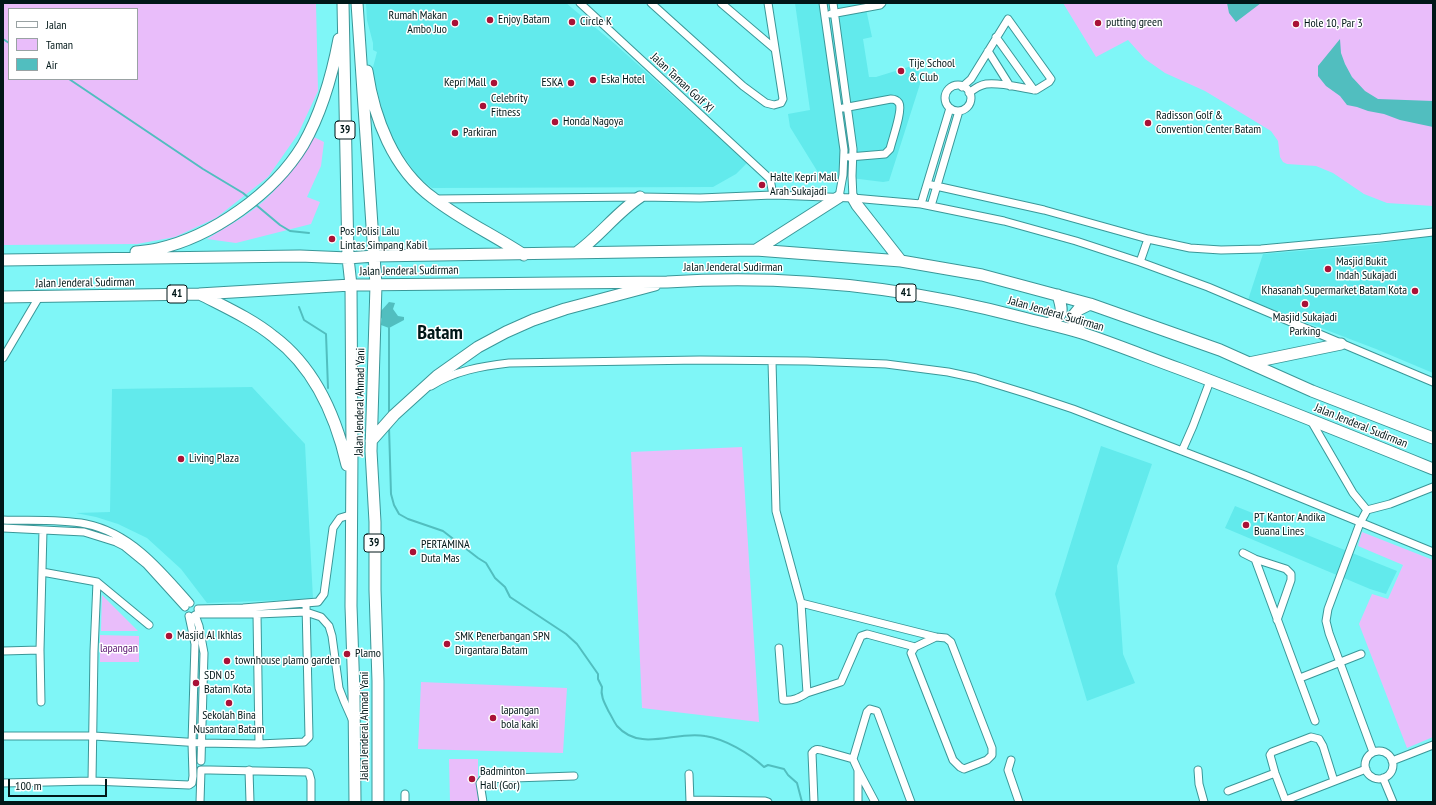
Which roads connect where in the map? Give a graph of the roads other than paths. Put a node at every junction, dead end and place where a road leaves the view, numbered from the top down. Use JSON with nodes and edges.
{"nodes":[{"id":1,"x":342,"y":3,"type":"edge"},
{"id":2,"x":357,"y":3,"type":"edge"},
{"id":3,"x":650,"y":3,"type":"edge"},
{"id":4,"x":721,"y":3,"type":"edge"},
{"id":5,"x":768,"y":3,"type":"edge"},
{"id":6,"x":823,"y":3,"type":"edge"},
{"id":7,"x":833,"y":3,"type":"edge"},
{"id":8,"x":882,"y":3,"type":"edge"},
{"id":9,"x":584,"y":5,"type":"edge"},
{"id":10,"x":835,"y":13,"type":"junction"},
{"id":11,"x":357,"y":15,"type":"junction"},
{"id":12,"x":825,"y":15,"type":"junction"},
{"id":13,"x":343,"y":19,"type":"junction"},
{"id":14,"x":996,"y":37,"type":"junction"},
{"id":15,"x":775,"y":49,"type":"junction"},
{"id":16,"x":988,"y":51,"type":"junction"},
{"id":17,"x":1010,"y":86,"type":"junction"},
{"id":18,"x":962,"y":87,"type":"junction"},
{"id":19,"x":1034,"y":90,"type":"junction"},
{"id":20,"x":969,"y":93,"type":"junction"},
{"id":21,"x":847,"y":107,"type":"junction"},
{"id":22,"x":838,"y":108,"type":"junction"},
{"id":23,"x":950,"y":108,"type":"junction"},
{"id":24,"x":959,"y":111,"type":"junction"},
{"id":25,"x":844,"y":156,"type":"junction"},
{"id":26,"x":853,"y":157,"type":"junction"},
{"id":27,"x":927,"y":184,"type":"junction"},
{"id":28,"x":936,"y":186,"type":"junction"},
{"id":29,"x":773,"y":195,"type":"junction"},
{"id":30,"x":640,"y":197,"type":"junction"},
{"id":31,"x":839,"y":197,"type":"junction"},
{"id":32,"x":853,"y":198,"type":"junction"},
{"id":33,"x":433,"y":199,"type":"junction"},
{"id":34,"x":921,"y":204,"type":"junction"},
{"id":35,"x":931,"y":206,"type":"junction"},
{"id":36,"x":1433,"y":232,"type":"edge"},
{"id":37,"x":1148,"y":239,"type":"junction"},
{"id":38,"x":756,"y":250,"type":"junction"},
{"id":39,"x":576,"y":253,"type":"junction"},
{"id":40,"x":524,"y":255,"type":"junction"},
{"id":41,"x":374,"y":256,"type":"junction"},
{"id":42,"x":348,"y":258,"type":"junction"},
{"id":43,"x":42,"y":259,"type":"junction"},
{"id":44,"x":3,"y":260,"type":"edge"},
{"id":45,"x":901,"y":261,"type":"junction"},
{"id":46,"x":1140,"y":262,"type":"junction"},
{"id":47,"x":667,"y":282,"type":"junction"},
{"id":48,"x":350,"y":285,"type":"junction"},
{"id":49,"x":376,"y":285,"type":"junction"},
{"id":50,"x":199,"y":294,"type":"junction"},
{"id":51,"x":1058,"y":295,"type":"junction"},
{"id":52,"x":3,"y":297,"type":"edge"},
{"id":53,"x":39,"y":297,"type":"junction"},
{"id":54,"x":1090,"y":304,"type":"junction"},
{"id":55,"x":1048,"y":324,"type":"junction"},
{"id":56,"x":1082,"y":333,"type":"junction"},
{"id":57,"x":1341,"y":344,"type":"junction"},
{"id":58,"x":3,"y":358,"type":"edge"},
{"id":59,"x":772,"y":361,"type":"junction"},
{"id":60,"x":1249,"y":363,"type":"junction"},
{"id":61,"x":1210,"y":381,"type":"junction"},
{"id":62,"x":1433,"y":382,"type":"edge"},
{"id":63,"x":417,"y":396,"type":"junction"},
{"id":64,"x":1310,"y":419,"type":"junction"},
{"id":65,"x":1433,"y":438,"type":"edge"},
{"id":66,"x":371,"y":446,"type":"junction"},
{"id":67,"x":352,"y":451,"type":"junction"},
{"id":68,"x":1182,"y":451,"type":"junction"},
{"id":69,"x":1433,"y":469,"type":"edge"},
{"id":70,"x":351,"y":479,"type":"junction"},
{"id":71,"x":1433,"y":487,"type":"edge"},
{"id":72,"x":1367,"y":510,"type":"junction"},
{"id":73,"x":350,"y":515,"type":"junction"},
{"id":74,"x":3,"y":520,"type":"edge"},
{"id":75,"x":1360,"y":523,"type":"junction"},
{"id":76,"x":3,"y":528,"type":"edge"},
{"id":77,"x":43,"y":530,"type":"junction"},
{"id":78,"x":1433,"y":552,"type":"edge"},
{"id":79,"x":1242,"y":553,"type":"dead end"},
{"id":80,"x":1255,"y":559,"type":"junction"},
{"id":81,"x":42,"y":572,"type":"junction"},
{"id":82,"x":97,"y":582,"type":"junction"},
{"id":83,"x":801,"y":603,"type":"junction"},
{"id":84,"x":306,"y":604,"type":"junction"},
{"id":85,"x":187,"y":605,"type":"junction"},
{"id":86,"x":244,"y":611,"type":"junction"},
{"id":87,"x":306,"y":612,"type":"junction"},
{"id":88,"x":195,"y":613,"type":"junction"},
{"id":89,"x":257,"y":614,"type":"junction"},
{"id":90,"x":1277,"y":620,"type":"junction"},
{"id":91,"x":149,"y":625,"type":"dead end"},
{"id":92,"x":936,"y":637,"type":"junction"},
{"id":93,"x":915,"y":647,"type":"junction"},
{"id":94,"x":779,"y":648,"type":"dead end"},
{"id":95,"x":40,"y":650,"type":"junction"},
{"id":96,"x":3,"y":651,"type":"edge"},
{"id":97,"x":1361,"y":654,"type":"dead end"},
{"id":98,"x":1340,"y":663,"type":"junction"},
{"id":99,"x":1300,"y":678,"type":"junction"},
{"id":100,"x":807,"y":693,"type":"junction"},
{"id":101,"x":41,"y":702,"type":"dead end"},
{"id":102,"x":1315,"y":721,"type":"dead end"},
{"id":103,"x":354,"y":724,"type":"junction"},
{"id":104,"x":3,"y":736,"type":"edge"},
{"id":105,"x":94,"y":736,"type":"junction"},
{"id":106,"x":192,"y":742,"type":"junction"},
{"id":107,"x":201,"y":743,"type":"junction"},
{"id":108,"x":259,"y":744,"type":"junction"},
{"id":109,"x":1433,"y":745,"type":"edge"},
{"id":110,"x":1373,"y":752,"type":"junction"},
{"id":111,"x":853,"y":759,"type":"junction"},
{"id":112,"x":1011,"y":760,"type":"dead end"},
{"id":113,"x":201,"y":761,"type":"dead end"},
{"id":114,"x":1392,"y":761,"type":"junction"},
{"id":115,"x":1366,"y":769,"type":"junction"},
{"id":116,"x":249,"y":770,"type":"junction"},
{"id":117,"x":858,"y":770,"type":"junction"},
{"id":118,"x":1198,"y":770,"type":"dead end"},
{"id":119,"x":1275,"y":773,"type":"junction"},
{"id":120,"x":689,"y":774,"type":"dead end"},
{"id":121,"x":574,"y":776,"type":"dead end"},
{"id":122,"x":1383,"y":778,"type":"junction"},
{"id":123,"x":92,"y":781,"type":"junction"},
{"id":124,"x":1334,"y":781,"type":"junction"},
{"id":125,"x":3,"y":783,"type":"edge"},
{"id":126,"x":1228,"y":791,"type":"dead end"},
{"id":127,"x":405,"y":794,"type":"dead end"},
{"id":128,"x":690,"y":801,"type":"edge"},
{"id":129,"x":1286,"y":801,"type":"edge"},
{"id":130,"x":200,"y":802,"type":"edge"},
{"id":131,"x":250,"y":802,"type":"edge"},
{"id":132,"x":311,"y":802,"type":"edge"},
{"id":133,"x":355,"y":802,"type":"edge"},
{"id":134,"x":378,"y":802,"type":"edge"},
{"id":135,"x":404,"y":802,"type":"edge"},
{"id":136,"x":483,"y":802,"type":"edge"},
{"id":137,"x":768,"y":802,"type":"edge"},
{"id":138,"x":814,"y":802,"type":"edge"},
{"id":139,"x":858,"y":802,"type":"edge"},
{"id":140,"x":875,"y":802,"type":"edge"},
{"id":141,"x":912,"y":802,"type":"edge"},
{"id":142,"x":1019,"y":802,"type":"edge"},
{"id":143,"x":1204,"y":802,"type":"edge"},
{"id":144,"x":1393,"y":802,"type":"edge"}],
"edges":[{"from":1,"to":13,"type":"highway","name":"Jalan Jenderal Ahmad Yani","number":"39"},
{"from":2,"to":11,"type":"highway","name":"Jalan Jenderal Ahmad Yani","number":"39"},
{"from":3,"to":15,"type":"street"},
{"from":4,"to":15,"type":"street"},
{"from":5,"to":15,"type":"street"},
{"from":6,"to":12,"type":"street"},
{"from":7,"to":10,"type":"street"},
{"from":8,"to":10,"type":"street"},
{"from":9,"to":29,"type":"street","name":"Jalan Taman Golf XI"},
{"from":10,"to":12,"type":"street"},
{"from":10,"to":21,"type":"street"},
{"from":11,"to":33,"type":"highway"},
{"from":11,"to":41,"type":"highway","name":"Jalan Jenderal Ahmad Yani","number":"39"},
{"from":12,"to":22,"type":"street"},
{"from":13,"to":42,"type":"highway","name":"Jalan Jenderal Ahmad Yani","number":"39"},
{"from":13,"to":43,"type":"highway"},
{"from":14,"to":16,"type":"street"},
{"from":14,"to":19,"type":"street"},
{"from":14,"to":19,"type":"street"},
{"from":16,"to":17,"type":"street"},
{"from":16,"to":18,"type":"street"},
{"from":17,"to":19,"type":"street"},
{"from":17,"to":20,"type":"street"},
{"from":18,"to":20,"type":"street"},
{"from":18,"to":23,"type":"street"},
{"from":20,"to":24,"type":"street"},
{"from":21,"to":22,"type":"street"},
{"from":21,"to":26,"type":"street"},
{"from":21,"to":26,"type":"street"},
{"from":22,"to":25,"type":"street"},
{"from":23,"to":24,"type":"street"},
{"from":23,"to":27,"type":"street"},
{"from":24,"to":28,"type":"street"},
{"from":25,"to":26,"type":"street"},
{"from":25,"to":31,"type":"street"},
{"from":26,"to":32,"type":"street"},
{"from":27,"to":28,"type":"street"},
{"from":27,"to":34,"type":"street"},
{"from":28,"to":35,"type":"street"},
{"from":28,"to":37,"type":"street"},
{"from":29,"to":30,"type":"street"},
{"from":29,"to":31,"type":"street"},
{"from":30,"to":33,"type":"street"},
{"from":30,"to":39,"type":"highway"},
{"from":31,"to":32,"type":"street"},
{"from":31,"to":38,"type":"highway"},
{"from":32,"to":34,"type":"street"},
{"from":32,"to":45,"type":"highway"},
{"from":33,"to":40,"type":"highway"},
{"from":34,"to":35,"type":"street"},
{"from":35,"to":46,"type":"street"},
{"from":36,"to":37,"type":"street"},
{"from":37,"to":46,"type":"street"},
{"from":38,"to":39,"type":"highway","name":"Jalan Jenderal Sudirman"},
{"from":38,"to":45,"type":"highway","name":"Jalan Jenderal Sudirman"},
{"from":39,"to":40,"type":"highway","name":"Jalan Jenderal Sudirman"},
{"from":40,"to":41,"type":"highway","name":"Jalan Jenderal Sudirman"},
{"from":41,"to":42,"type":"highway","name":"Jalan Jenderal Sudirman"},
{"from":41,"to":49,"type":"highway","name":"Jalan Jenderal Ahmad Yani","number":"39"},
{"from":42,"to":43,"type":"highway","name":"Jalan Jenderal Sudirman"},
{"from":42,"to":48,"type":"highway","name":"Jalan Jenderal Ahmad Yani","number":"39"},
{"from":43,"to":44,"type":"highway","name":"Jalan Jenderal Sudirman"},
{"from":45,"to":51,"type":"highway","name":"Jalan Jenderal Sudirman"},
{"from":46,"to":57,"type":"street"},
{"from":47,"to":49,"type":"highway","name":"Jalan Jenderal Sudirman","number":"41"},
{"from":47,"to":55,"type":"highway","name":"Jalan Jenderal Sudirman","number":"41"},
{"from":47,"to":63,"type":"highway"},
{"from":48,"to":49,"type":"highway","name":"Jalan Jenderal Sudirman","number":"41"},
{"from":48,"to":50,"type":"highway","name":"Jalan Jenderal Sudirman","number":"41"},
{"from":48,"to":67,"type":"highway","name":"Jalan Jenderal Ahmad Yani","number":"39"},
{"from":49,"to":66,"type":"highway","name":"Jalan Jenderal Ahmad Yani","number":"39"},
{"from":50,"to":53,"type":"highway","name":"Jalan Jenderal Sudirman","number":"41"},
{"from":50,"to":70,"type":"highway"},
{"from":51,"to":54,"type":"highway","name":"Jalan Jenderal Sudirman"},
{"from":51,"to":55,"type":"highway"},
{"from":52,"to":53,"type":"highway","name":"Jalan Jenderal Sudirman","number":"41"},
{"from":53,"to":58,"type":"street"},
{"from":54,"to":56,"type":"highway"},
{"from":54,"to":60,"type":"highway","name":"Jalan Jenderal Sudirman"},
{"from":55,"to":56,"type":"highway","name":"Jalan Jenderal Sudirman","number":"41"},
{"from":56,"to":61,"type":"highway","name":"Jalan Jenderal Sudirman","number":"41"},
{"from":57,"to":60,"type":"highway"},
{"from":57,"to":62,"type":"street"},
{"from":59,"to":63,"type":"street"},
{"from":59,"to":68,"type":"street"},
{"from":59,"to":83,"type":"street"},
{"from":60,"to":65,"type":"highway","name":"Jalan Jenderal Sudirman"},
{"from":61,"to":64,"type":"highway","name":"Jalan Jenderal Sudirman","number":"41"},
{"from":61,"to":68,"type":"street"},
{"from":63,"to":66,"type":"highway"},
{"from":64,"to":69,"type":"highway","name":"Jalan Jenderal Sudirman","number":"41"},
{"from":64,"to":72,"type":"street"},
{"from":66,"to":67,"type":"highway"},
{"from":66,"to":134,"type":"highway","name":"Jalan Jenderal Ahmad Yani","number":"39"},
{"from":67,"to":70,"type":"highway","name":"Jalan Jenderal Ahmad Yani","number":"39"},
{"from":68,"to":75,"type":"street"},
{"from":70,"to":73,"type":"highway","name":"Jalan Jenderal Ahmad Yani","number":"39"},
{"from":71,"to":72,"type":"street"},
{"from":72,"to":75,"type":"street"},
{"from":73,"to":84,"type":"street"},
{"from":73,"to":103,"type":"highway","name":"Jalan Jenderal Ahmad Yani","number":"39"},
{"from":74,"to":85,"type":"street"},
{"from":75,"to":78,"type":"street"},
{"from":75,"to":98,"type":"street"},
{"from":76,"to":77,"type":"street"},
{"from":77,"to":81,"type":"street"},
{"from":77,"to":85,"type":"street"},
{"from":79,"to":80,"type":"street"},
{"from":80,"to":90,"type":"street"},
{"from":80,"to":90,"type":"street"},
{"from":81,"to":82,"type":"street"},
{"from":81,"to":95,"type":"street"},
{"from":82,"to":91,"type":"street"},
{"from":82,"to":105,"type":"street"},
{"from":83,"to":92,"type":"street"},
{"from":83,"to":100,"type":"street"},
{"from":84,"to":86,"type":"street"},
{"from":84,"to":87,"type":"street"},
{"from":85,"to":88,"type":"street"},
{"from":85,"to":88,"type":"street"},
{"from":86,"to":88,"type":"street"},
{"from":86,"to":89,"type":"street"},
{"from":87,"to":89,"type":"street"},
{"from":87,"to":103,"type":"street"},
{"from":87,"to":108,"type":"street"},
{"from":88,"to":106,"type":"street"},
{"from":88,"to":107,"type":"street"},
{"from":89,"to":108,"type":"street"},
{"from":90,"to":99,"type":"street"},
{"from":92,"to":93,"type":"street"},
{"from":92,"to":93,"type":"street"},
{"from":93,"to":100,"type":"street"},
{"from":94,"to":100,"type":"street"},
{"from":95,"to":96,"type":"street"},
{"from":95,"to":101,"type":"street"},
{"from":97,"to":98,"type":"street"},
{"from":98,"to":99,"type":"street"},
{"from":98,"to":110,"type":"street"},
{"from":99,"to":102,"type":"street"},
{"from":103,"to":133,"type":"highway","name":"Jalan Jenderal Ahmad Yani","number":"39"},
{"from":104,"to":105,"type":"street"},
{"from":105,"to":106,"type":"street"},
{"from":105,"to":123,"type":"street"},
{"from":106,"to":107,"type":"street"},
{"from":106,"to":123,"type":"street"},
{"from":107,"to":108,"type":"street"},
{"from":107,"to":113,"type":"street"},
{"from":109,"to":114,"type":"street"},
{"from":110,"to":114,"type":"street"},
{"from":110,"to":115,"type":"street"},
{"from":111,"to":117,"type":"street"},
{"from":111,"to":138,"type":"street"},
{"from":111,"to":141,"type":"street"},
{"from":112,"to":142,"type":"street"},
{"from":114,"to":122,"type":"street"},
{"from":115,"to":122,"type":"street"},
{"from":115,"to":124,"type":"street"},
{"from":116,"to":130,"type":"street"},
{"from":116,"to":131,"type":"street"},
{"from":116,"to":132,"type":"street"},
{"from":117,"to":139,"type":"street"},
{"from":117,"to":140,"type":"street"},
{"from":118,"to":143,"type":"street"},
{"from":119,"to":124,"type":"street"},
{"from":119,"to":126,"type":"street"},
{"from":119,"to":129,"type":"street"},
{"from":120,"to":128,"type":"street"},
{"from":121,"to":136,"type":"street"},
{"from":122,"to":144,"type":"street"},
{"from":123,"to":125,"type":"street"},
{"from":124,"to":129,"type":"street"},
{"from":127,"to":135,"type":"street"},
{"from":128,"to":137,"type":"street"}]}
